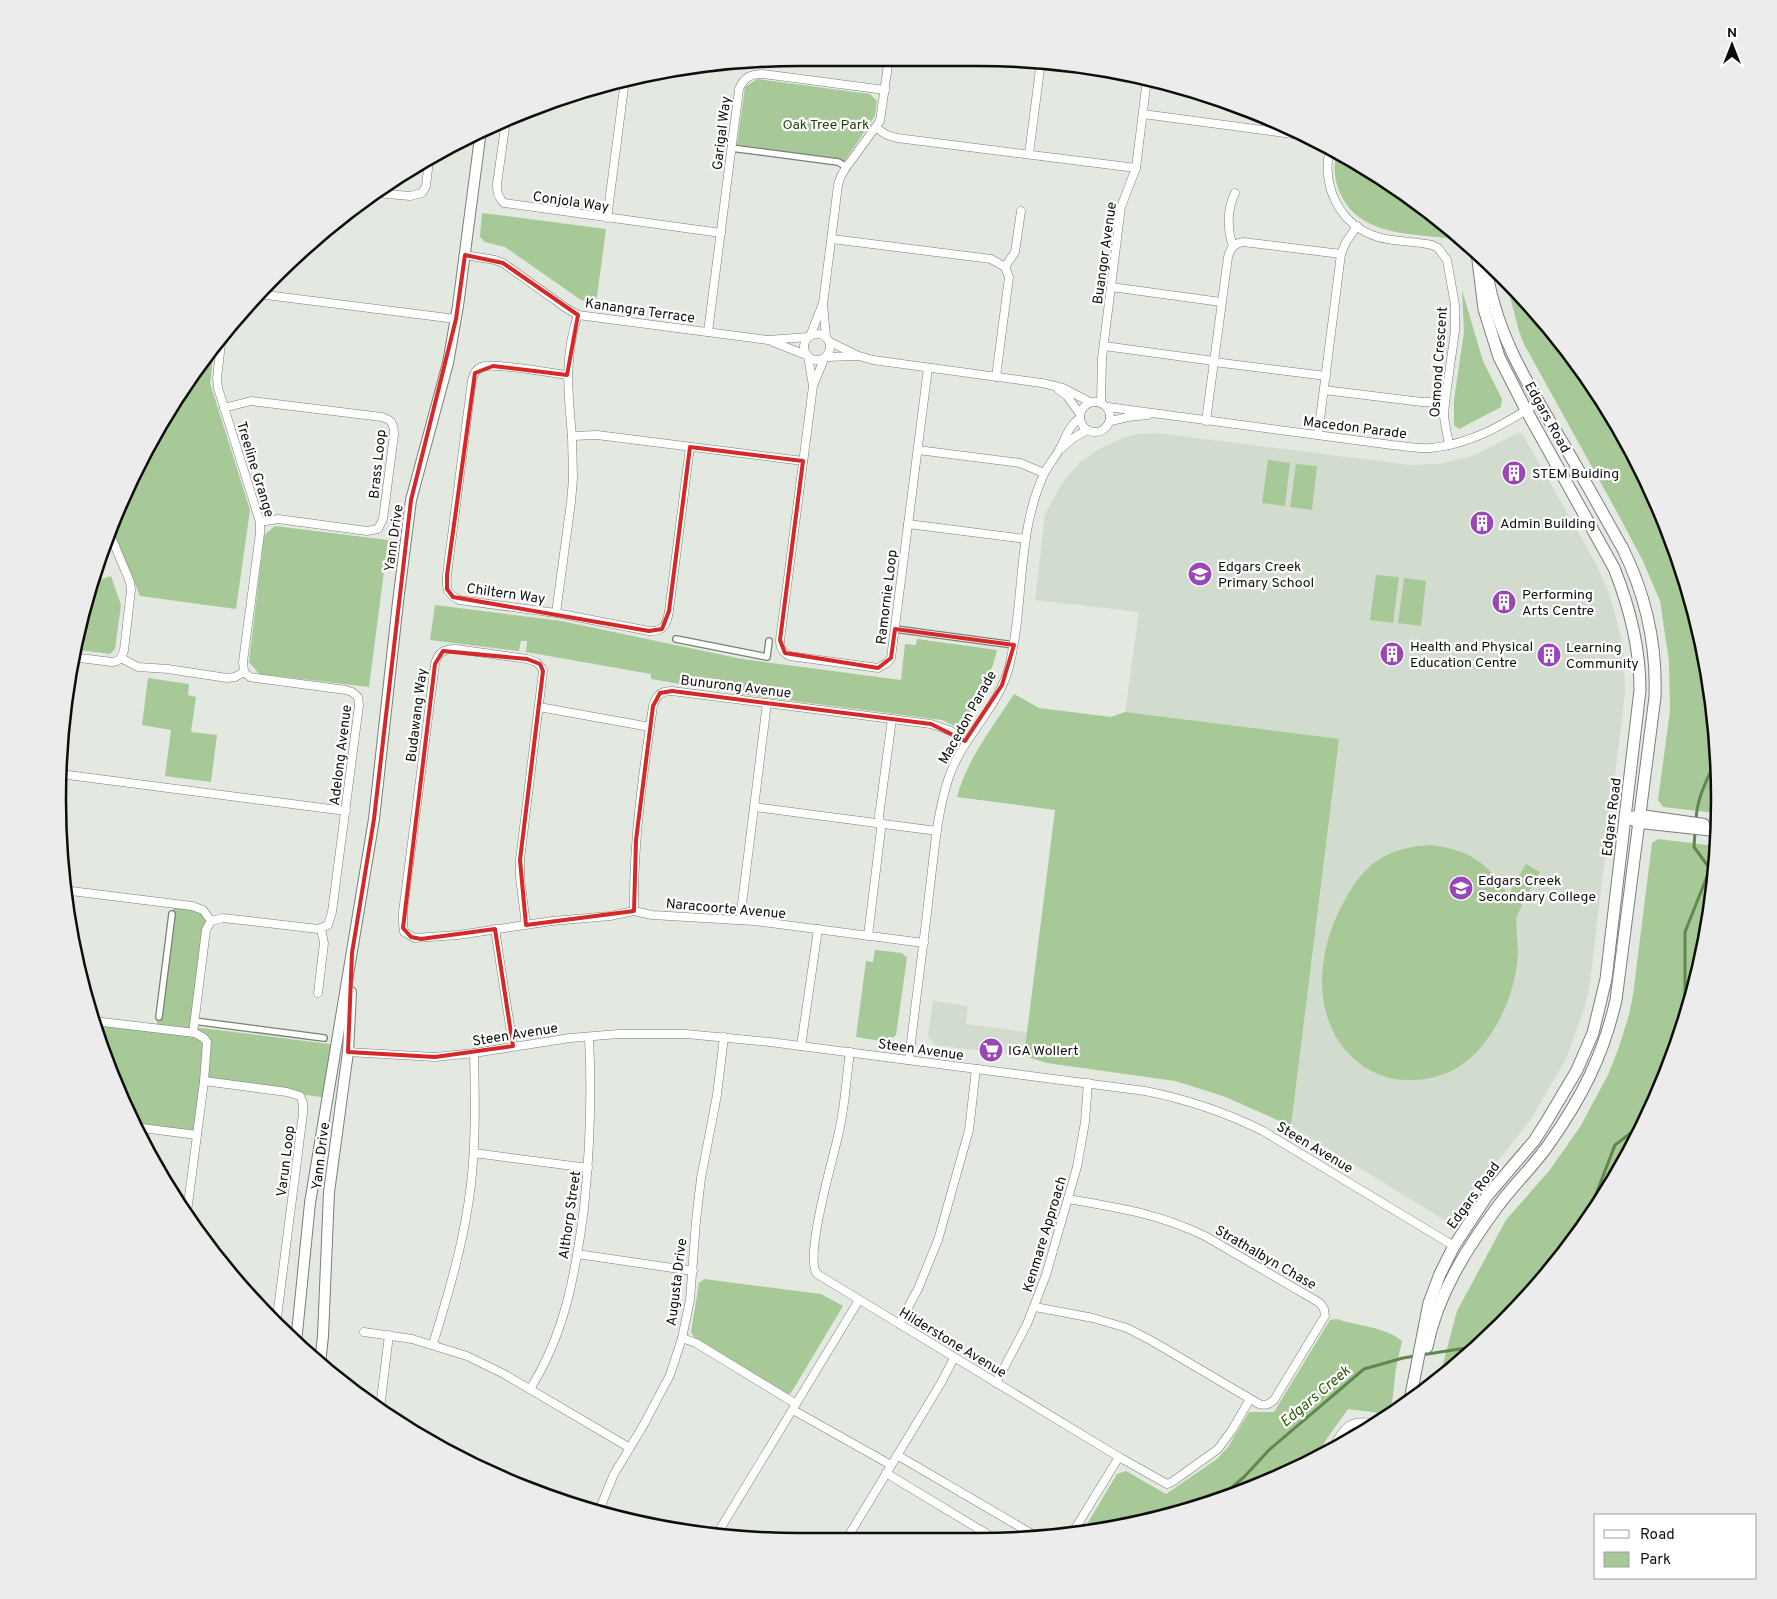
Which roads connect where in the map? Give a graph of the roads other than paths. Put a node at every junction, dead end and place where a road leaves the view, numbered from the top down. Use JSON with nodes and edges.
{"nodes":[{"id":1,"x":888,"y":66,"type":"edge"},
{"id":2,"x":1040,"y":70,"type":"edge"},
{"id":3,"x":1146,"y":86,"type":"edge"},
{"id":4,"x":624,"y":88,"type":"edge"},
{"id":5,"x":885,"y":90,"type":"junction"},
{"id":6,"x":1143,"y":114,"type":"junction"},
{"id":7,"x":505,"y":128,"type":"edge"},
{"id":8,"x":876,"y":128,"type":"junction"},
{"id":9,"x":1282,"y":133,"type":"edge"},
{"id":10,"x":481,"y":139,"type":"edge"},
{"id":11,"x":731,"y":148,"type":"junction"},
{"id":12,"x":1029,"y":154,"type":"junction"},
{"id":13,"x":1329,"y":156,"type":"edge"},
{"id":14,"x":428,"y":167,"type":"edge"},
{"id":15,"x":847,"y":167,"type":"junction"},
{"id":16,"x":1136,"y":168,"type":"junction"},
{"id":17,"x":1235,"y":193,"type":"dead end"},
{"id":18,"x":387,"y":194,"type":"edge"},
{"id":19,"x":1021,"y":211,"type":"dead end"},
{"id":20,"x":607,"y":218,"type":"junction"},
{"id":21,"x":1357,"y":226,"type":"junction"},
{"id":22,"x":721,"y":233,"type":"junction"},
{"id":23,"x":832,"y":239,"type":"junction"},
{"id":24,"x":1233,"y":246,"type":"junction"},
{"id":25,"x":1341,"y":254,"type":"junction"},
{"id":26,"x":465,"y":255,"type":"junction"},
{"id":27,"x":1478,"y":264,"type":"edge"},
{"id":28,"x":1005,"y":267,"type":"junction"},
{"id":29,"x":1487,"y":273,"type":"edge"},
{"id":30,"x":1111,"y":287,"type":"junction"},
{"id":31,"x":268,"y":295,"type":"edge"},
{"id":32,"x":1222,"y":302,"type":"junction"},
{"id":33,"x":823,"y":304,"type":"junction"},
{"id":34,"x":578,"y":315,"type":"junction"},
{"id":35,"x":456,"y":319,"type":"junction"},
{"id":36,"x":708,"y":332,"type":"junction"},
{"id":37,"x":809,"y":336,"type":"junction"},
{"id":38,"x":828,"y":339,"type":"junction"},
{"id":39,"x":768,"y":340,"type":"junction"},
{"id":40,"x":1104,"y":346,"type":"junction"},
{"id":41,"x":220,"y":350,"type":"edge"},
{"id":42,"x":807,"y":356,"type":"junction"},
{"id":43,"x":859,"y":356,"type":"junction"},
{"id":44,"x":825,"y":358,"type":"junction"},
{"id":45,"x":1214,"y":361,"type":"junction"},
{"id":46,"x":928,"y":368,"type":"junction"},
{"id":47,"x":567,"y":374,"type":"junction"},
{"id":48,"x":1326,"y":376,"type":"junction"},
{"id":49,"x":996,"y":377,"type":"junction"},
{"id":50,"x":1052,"y":385,"type":"junction"},
{"id":51,"x":812,"y":386,"type":"junction"},
{"id":52,"x":1324,"y":390,"type":"junction"},
{"id":53,"x":1090,"y":402,"type":"junction"},
{"id":54,"x":1444,"y":402,"type":"junction"},
{"id":55,"x":1538,"y":403,"type":"junction"},
{"id":56,"x":1104,"y":405,"type":"junction"},
{"id":57,"x":224,"y":408,"type":"junction"},
{"id":58,"x":1526,"y":410,"type":"junction"},
{"id":59,"x":1160,"y":415,"type":"junction"},
{"id":60,"x":1080,"y":416,"type":"junction"},
{"id":61,"x":1110,"y":421,"type":"junction"},
{"id":62,"x":1206,"y":421,"type":"junction"},
{"id":63,"x":1087,"y":430,"type":"junction"},
{"id":64,"x":1318,"y":435,"type":"junction"},
{"id":65,"x":572,"y":436,"type":"junction"},
{"id":66,"x":1449,"y":445,"type":"junction"},
{"id":67,"x":690,"y":447,"type":"junction"},
{"id":68,"x":918,"y":450,"type":"junction"},
{"id":69,"x":1059,"y":451,"type":"junction"},
{"id":70,"x":803,"y":461,"type":"junction"},
{"id":71,"x":1044,"y":472,"type":"junction"},
{"id":72,"x":260,"y":522,"type":"junction"},
{"id":73,"x":908,"y":524,"type":"junction"},
{"id":74,"x":1026,"y":539,"type":"junction"},
{"id":75,"x":113,"y":542,"type":"edge"},
{"id":76,"x":556,"y":613,"type":"junction"},
{"id":77,"x":895,"y":629,"type":"junction"},
{"id":78,"x":676,"y":639,"type":"dead end"},
{"id":79,"x":769,"y":641,"type":"dead end"},
{"id":80,"x":1014,"y":645,"type":"junction"},
{"id":81,"x":80,"y":658,"type":"edge"},
{"id":82,"x":121,"y":658,"type":"junction"},
{"id":83,"x":244,"y":672,"type":"junction"},
{"id":84,"x":768,"y":703,"type":"junction"},
{"id":85,"x":539,"y":707,"type":"junction"},
{"id":86,"x":892,"y":719,"type":"junction"},
{"id":87,"x":650,"y":726,"type":"junction"},
{"id":88,"x":965,"y":741,"type":"junction"},
{"id":89,"x":67,"y":775,"type":"edge"},
{"id":90,"x":754,"y":807,"type":"junction"},
{"id":91,"x":346,"y":811,"type":"junction"},
{"id":92,"x":1626,"y":818,"type":"junction"},
{"id":93,"x":1640,"y":819,"type":"junction"},
{"id":94,"x":880,"y":824,"type":"junction"},
{"id":95,"x":1710,"y":828,"type":"edge"},
{"id":96,"x":937,"y":831,"type":"junction"},
{"id":97,"x":73,"y":891,"type":"edge"},
{"id":98,"x":634,"y":911,"type":"junction"},
{"id":99,"x":172,"y":914,"type":"dead end"},
{"id":100,"x":740,"y":920,"type":"junction"},
{"id":101,"x":211,"y":921,"type":"junction"},
{"id":102,"x":526,"y":925,"type":"junction"},
{"id":103,"x":321,"y":929,"type":"junction"},
{"id":104,"x":494,"y":929,"type":"junction"},
{"id":105,"x":818,"y":929,"type":"junction"},
{"id":106,"x":868,"y":936,"type":"junction"},
{"id":107,"x":924,"y":943,"type":"junction"},
{"id":108,"x":352,"y":953,"type":"junction"},
{"id":109,"x":318,"y":993,"type":"dead end"},
{"id":110,"x":159,"y":1018,"type":"dead end"},
{"id":111,"x":194,"y":1021,"type":"junction"},
{"id":112,"x":101,"y":1022,"type":"edge"},
{"id":113,"x":193,"y":1033,"type":"junction"},
{"id":114,"x":589,"y":1037,"type":"junction"},
{"id":115,"x":724,"y":1037,"type":"junction"},
{"id":116,"x":324,"y":1038,"type":"dead end"},
{"id":117,"x":513,"y":1046,"type":"junction"},
{"id":118,"x":801,"y":1046,"type":"junction"},
{"id":119,"x":348,"y":1052,"type":"junction"},
{"id":120,"x":850,"y":1052,"type":"junction"},
{"id":121,"x":474,"y":1053,"type":"junction"},
{"id":122,"x":909,"y":1060,"type":"junction"},
{"id":123,"x":976,"y":1069,"type":"junction"},
{"id":124,"x":204,"y":1081,"type":"junction"},
{"id":125,"x":1088,"y":1083,"type":"junction"},
{"id":126,"x":144,"y":1128,"type":"edge"},
{"id":127,"x":197,"y":1135,"type":"junction"},
{"id":128,"x":474,"y":1153,"type":"junction"},
{"id":129,"x":588,"y":1168,"type":"junction"},
{"id":130,"x":1068,"y":1198,"type":"junction"},
{"id":131,"x":188,"y":1204,"type":"edge"},
{"id":132,"x":1454,"y":1246,"type":"junction"},
{"id":133,"x":1466,"y":1253,"type":"junction"},
{"id":134,"x":577,"y":1254,"type":"junction"},
{"id":135,"x":693,"y":1271,"type":"junction"},
{"id":136,"x":859,"y":1300,"type":"junction"},
{"id":137,"x":1035,"y":1307,"type":"junction"},
{"id":138,"x":277,"y":1314,"type":"edge"},
{"id":139,"x":898,"y":1324,"type":"junction"},
{"id":140,"x":1428,"y":1327,"type":"junction"},
{"id":141,"x":364,"y":1332,"type":"dead end"},
{"id":142,"x":297,"y":1333,"type":"edge"},
{"id":143,"x":389,"y":1335,"type":"junction"},
{"id":144,"x":682,"y":1338,"type":"junction"},
{"id":145,"x":433,"y":1344,"type":"junction"},
{"id":146,"x":321,"y":1355,"type":"edge"},
{"id":147,"x":954,"y":1358,"type":"junction"},
{"id":148,"x":996,"y":1382,"type":"junction"},
{"id":149,"x":1417,"y":1382,"type":"junction"},
{"id":150,"x":1418,"y":1386,"type":"edge"},
{"id":151,"x":1415,"y":1388,"type":"edge"},
{"id":152,"x":530,"y":1389,"type":"junction"},
{"id":153,"x":1250,"y":1399,"type":"junction"},
{"id":154,"x":381,"y":1401,"type":"edge"},
{"id":155,"x":794,"y":1407,"type":"junction"},
{"id":156,"x":1365,"y":1422,"type":"edge"},
{"id":157,"x":1342,"y":1436,"type":"edge"},
{"id":158,"x":630,"y":1448,"type":"junction"},
{"id":159,"x":897,"y":1455,"type":"junction"},
{"id":160,"x":1118,"y":1457,"type":"junction"},
{"id":161,"x":891,"y":1465,"type":"junction"},
{"id":162,"x":886,"y":1473,"type":"junction"},
{"id":163,"x":601,"y":1505,"type":"edge"},
{"id":164,"x":1077,"y":1525,"type":"edge"},
{"id":165,"x":721,"y":1528,"type":"edge"},
{"id":166,"x":1027,"y":1531,"type":"edge"},
{"id":167,"x":850,"y":1533,"type":"edge"},
{"id":168,"x":985,"y":1533,"type":"edge"}],
"edges":[{"from":1,"to":5,"type":"street"},
{"from":2,"to":12,"type":"street"},
{"from":3,"to":6,"type":"street","name":"Buangor Avenue"},
{"from":4,"to":20,"type":"street"},
{"from":5,"to":8,"type":"street"},
{"from":5,"to":11,"type":"street","name":"Garigal Way"},
{"from":6,"to":9,"type":"street"},
{"from":6,"to":16,"type":"street","name":"Buangor Avenue"},
{"from":7,"to":20,"type":"street","name":"Conjola Way"},
{"from":8,"to":12,"type":"street"},
{"from":8,"to":15,"type":"street"},
{"from":10,"to":26,"type":"street","name":"Yann Drive"},
{"from":11,"to":15,"type":"street"},
{"from":11,"to":22,"type":"street","name":"Garigal Way"},
{"from":12,"to":16,"type":"street"},
{"from":13,"to":21,"type":"street","name":"Osmond Crescent"},
{"from":14,"to":18,"type":"street"},
{"from":15,"to":23,"type":"street"},
{"from":16,"to":30,"type":"street","name":"Buangor Avenue"},
{"from":17,"to":24,"type":"street"},
{"from":19,"to":28,"type":"street"},
{"from":20,"to":22,"type":"street","name":"Conjola Way"},
{"from":21,"to":25,"type":"street"},
{"from":21,"to":54,"type":"street","name":"Osmond Crescent"},
{"from":22,"to":36,"type":"street","name":"Garigal Way"},
{"from":23,"to":28,"type":"street"},
{"from":23,"to":33,"type":"street"},
{"from":24,"to":25,"type":"street"},
{"from":24,"to":32,"type":"street"},
{"from":25,"to":48,"type":"street"},
{"from":26,"to":34,"type":"street","name":"Kanangra Terrace"},
{"from":26,"to":35,"type":"street","name":"Yann Drive"},
{"from":27,"to":58,"type":"main road","name":"Edgars Road"},
{"from":28,"to":49,"type":"street"},
{"from":29,"to":55,"type":"main road","name":"Edgars Road"},
{"from":30,"to":32,"type":"street"},
{"from":30,"to":40,"type":"street","name":"Buangor Avenue"},
{"from":31,"to":35,"type":"street"},
{"from":32,"to":45,"type":"street"},
{"from":33,"to":37,"type":"street"},
{"from":33,"to":38,"type":"street"},
{"from":34,"to":36,"type":"street","name":"Kanangra Terrace"},
{"from":34,"to":47,"type":"street"},
{"from":35,"to":108,"type":"street","name":"Yann Drive"},
{"from":36,"to":39,"type":"street","name":"Kanangra Terrace"},
{"from":37,"to":38,"type":"street"},
{"from":37,"to":39,"type":"street","name":"Kanangra Terrace"},
{"from":37,"to":42,"type":"street"},
{"from":38,"to":43,"type":"street"},
{"from":38,"to":44,"type":"street"},
{"from":39,"to":42,"type":"street","name":"Kanangra Terrace"},
{"from":40,"to":45,"type":"street"},
{"from":40,"to":56,"type":"street","name":"Buangor Avenue"},
{"from":41,"to":57,"type":"street","name":"Treeline Grange"},
{"from":42,"to":44,"type":"street"},
{"from":42,"to":51,"type":"street","name":"Ramornie Loop"},
{"from":43,"to":44,"type":"street"},
{"from":43,"to":46,"type":"street"},
{"from":44,"to":51,"type":"street","name":"Ramornie Loop"},
{"from":45,"to":48,"type":"street"},
{"from":45,"to":62,"type":"street"},
{"from":46,"to":49,"type":"street"},
{"from":46,"to":68,"type":"street","name":"Ramornie Loop"},
{"from":47,"to":65,"type":"street"},
{"from":47,"to":76,"type":"street","name":"Chiltern Way"},
{"from":48,"to":52,"type":"street"},
{"from":49,"to":50,"type":"street"},
{"from":50,"to":53,"type":"street"},
{"from":50,"to":60,"type":"street"},
{"from":51,"to":70,"type":"street","name":"Ramornie Loop"},
{"from":52,"to":54,"type":"street"},
{"from":52,"to":64,"type":"street"},
{"from":53,"to":56,"type":"street"},
{"from":53,"to":60,"type":"street"},
{"from":54,"to":66,"type":"street","name":"Osmond Crescent"},
{"from":55,"to":58,"type":"street","name":"Macedon Parade"},
{"from":55,"to":93,"type":"main road","name":"Edgars Road"},
{"from":56,"to":59,"type":"street","name":"Macedon Parade"},
{"from":56,"to":61,"type":"street"},
{"from":57,"to":72,"type":"street","name":"Treeline Grange"},
{"from":57,"to":72,"type":"street","name":"Brass Loop"},
{"from":58,"to":66,"type":"street","name":"Macedon Parade"},
{"from":58,"to":92,"type":"main road","name":"Edgars Road"},
{"from":59,"to":61,"type":"street","name":"Macedon Parade"},
{"from":59,"to":62,"type":"street","name":"Macedon Parade"},
{"from":60,"to":63,"type":"street"},
{"from":60,"to":69,"type":"street","name":"Macedon Parade"},
{"from":61,"to":63,"type":"street"},
{"from":62,"to":64,"type":"street","name":"Macedon Parade"},
{"from":63,"to":69,"type":"street","name":"Macedon Parade"},
{"from":64,"to":66,"type":"street","name":"Macedon Parade"},
{"from":65,"to":67,"type":"street"},
{"from":65,"to":76,"type":"street"},
{"from":67,"to":70,"type":"street"},
{"from":67,"to":76,"type":"street","name":"Chiltern Way"},
{"from":68,"to":71,"type":"street"},
{"from":68,"to":73,"type":"street","name":"Ramornie Loop"},
{"from":69,"to":71,"type":"street","name":"Macedon Parade"},
{"from":70,"to":77,"type":"street","name":"Ramornie Loop"},
{"from":71,"to":74,"type":"street","name":"Macedon Parade"},
{"from":72,"to":83,"type":"street","name":"Treeline Grange"},
{"from":73,"to":74,"type":"street"},
{"from":73,"to":77,"type":"street","name":"Ramornie Loop"},
{"from":74,"to":80,"type":"street","name":"Macedon Parade"},
{"from":75,"to":82,"type":"street"},
{"from":77,"to":80,"type":"street"},
{"from":78,"to":79,"type":"street"},
{"from":80,"to":88,"type":"street","name":"Macedon Parade"},
{"from":81,"to":82,"type":"street","name":"Adelong Avenue"},
{"from":82,"to":83,"type":"street","name":"Adelong Avenue"},
{"from":83,"to":91,"type":"street","name":"Adelong Avenue"},
{"from":84,"to":86,"type":"street","name":"Bunurong Avenue"},
{"from":84,"to":87,"type":"street","name":"Bunurong Avenue"},
{"from":84,"to":90,"type":"street"},
{"from":85,"to":87,"type":"street"},
{"from":85,"to":102,"type":"street","name":"Budawang Way"},
{"from":85,"to":104,"type":"street","name":"Budawang Way"},
{"from":86,"to":88,"type":"street","name":"Bunurong Avenue"},
{"from":86,"to":94,"type":"street"},
{"from":87,"to":98,"type":"street","name":"Bunurong Avenue"},
{"from":88,"to":96,"type":"street","name":"Macedon Parade"},
{"from":89,"to":91,"type":"street"},
{"from":90,"to":94,"type":"street"},
{"from":90,"to":100,"type":"street"},
{"from":91,"to":103,"type":"street","name":"Adelong Avenue"},
{"from":92,"to":93,"type":"street"},
{"from":92,"to":132,"type":"main road","name":"Edgars Road"},
{"from":93,"to":95,"type":"street"},
{"from":93,"to":133,"type":"main road","name":"Edgars Road"},
{"from":94,"to":96,"type":"street"},
{"from":94,"to":106,"type":"street"},
{"from":96,"to":107,"type":"street","name":"Macedon Parade"},
{"from":97,"to":101,"type":"street"},
{"from":98,"to":100,"type":"street","name":"Naracoorte Avenue"},
{"from":98,"to":102,"type":"street","name":"Naracoorte Avenue"},
{"from":99,"to":110,"type":"street"},
{"from":100,"to":105,"type":"street","name":"Naracoorte Avenue"},
{"from":101,"to":103,"type":"street"},
{"from":101,"to":111,"type":"street"},
{"from":102,"to":104,"type":"street","name":"Budawang Way"},
{"from":103,"to":109,"type":"street"},
{"from":104,"to":117,"type":"street"},
{"from":105,"to":106,"type":"street","name":"Naracoorte Avenue"},
{"from":105,"to":118,"type":"street"},
{"from":106,"to":107,"type":"street","name":"Naracoorte Avenue"},
{"from":107,"to":122,"type":"street","name":"Macedon Parade"},
{"from":108,"to":119,"type":"street","name":"Yann Drive"},
{"from":108,"to":142,"type":"street","name":"Yann Drive"},
{"from":111,"to":113,"type":"street"},
{"from":111,"to":116,"type":"street"},
{"from":112,"to":113,"type":"street"},
{"from":113,"to":124,"type":"street"},
{"from":114,"to":115,"type":"street","name":"Steen Avenue"},
{"from":114,"to":117,"type":"street","name":"Steen Avenue"},
{"from":114,"to":129,"type":"street","name":"Althorp Street"},
{"from":115,"to":118,"type":"street","name":"Steen Avenue"},
{"from":115,"to":135,"type":"street","name":"Augusta Drive"},
{"from":117,"to":121,"type":"street","name":"Steen Avenue"},
{"from":118,"to":120,"type":"street","name":"Steen Avenue"},
{"from":119,"to":121,"type":"street","name":"Steen Avenue"},
{"from":119,"to":146,"type":"street","name":"Yann Drive"},
{"from":120,"to":122,"type":"street","name":"Steen Avenue"},
{"from":120,"to":136,"type":"street","name":"Hilderstone Avenue"},
{"from":121,"to":128,"type":"street"},
{"from":122,"to":123,"type":"street","name":"Steen Avenue"},
{"from":123,"to":125,"type":"street","name":"Steen Avenue"},
{"from":123,"to":139,"type":"street"},
{"from":124,"to":127,"type":"street"},
{"from":124,"to":138,"type":"street","name":"Varun Loop"},
{"from":125,"to":130,"type":"street","name":"Kenmare Approach"},
{"from":125,"to":132,"type":"street","name":"Steen Avenue"},
{"from":126,"to":127,"type":"street"},
{"from":127,"to":131,"type":"street"},
{"from":128,"to":129,"type":"street"},
{"from":128,"to":145,"type":"street"},
{"from":129,"to":134,"type":"street","name":"Althorp Street"},
{"from":130,"to":137,"type":"street","name":"Kenmare Approach"},
{"from":130,"to":153,"type":"street","name":"Strathalbyn Chase"},
{"from":132,"to":133,"type":"street"},
{"from":132,"to":140,"type":"main road","name":"Edgars Road"},
{"from":133,"to":140,"type":"main road","name":"Edgars Road"},
{"from":134,"to":135,"type":"street"},
{"from":134,"to":152,"type":"street","name":"Althorp Street"},
{"from":135,"to":144,"type":"street","name":"Augusta Drive"},
{"from":136,"to":139,"type":"street","name":"Hilderstone Avenue"},
{"from":136,"to":155,"type":"street"},
{"from":137,"to":148,"type":"street","name":"Kenmare Approach"},
{"from":137,"to":153,"type":"street","name":"Strathalbyn Chase"},
{"from":139,"to":147,"type":"street","name":"Hilderstone Avenue"},
{"from":140,"to":149,"type":"main road","name":"Edgars Road"},
{"from":141,"to":143,"type":"street"},
{"from":143,"to":145,"type":"street"},
{"from":143,"to":154,"type":"street"},
{"from":144,"to":155,"type":"street"},
{"from":144,"to":158,"type":"street","name":"Augusta Drive"},
{"from":145,"to":152,"type":"street"},
{"from":147,"to":148,"type":"street","name":"Hilderstone Avenue"},
{"from":147,"to":159,"type":"street"},
{"from":148,"to":160,"type":"street","name":"Hilderstone Avenue"},
{"from":149,"to":150,"type":"main road","name":"Edgars Road"},
{"from":149,"to":151,"type":"main road","name":"Edgars Road"},
{"from":152,"to":158,"type":"street"},
{"from":153,"to":160,"type":"street","name":"Hilderstone Avenue"},
{"from":155,"to":161,"type":"street"},
{"from":155,"to":165,"type":"street"},
{"from":156,"to":157,"type":"street"},
{"from":158,"to":163,"type":"street","name":"Augusta Drive"},
{"from":159,"to":161,"type":"street"},
{"from":159,"to":166,"type":"street"},
{"from":160,"to":164,"type":"street"},
{"from":161,"to":162,"type":"street"},
{"from":162,"to":167,"type":"street"},
{"from":162,"to":168,"type":"street"}]}
